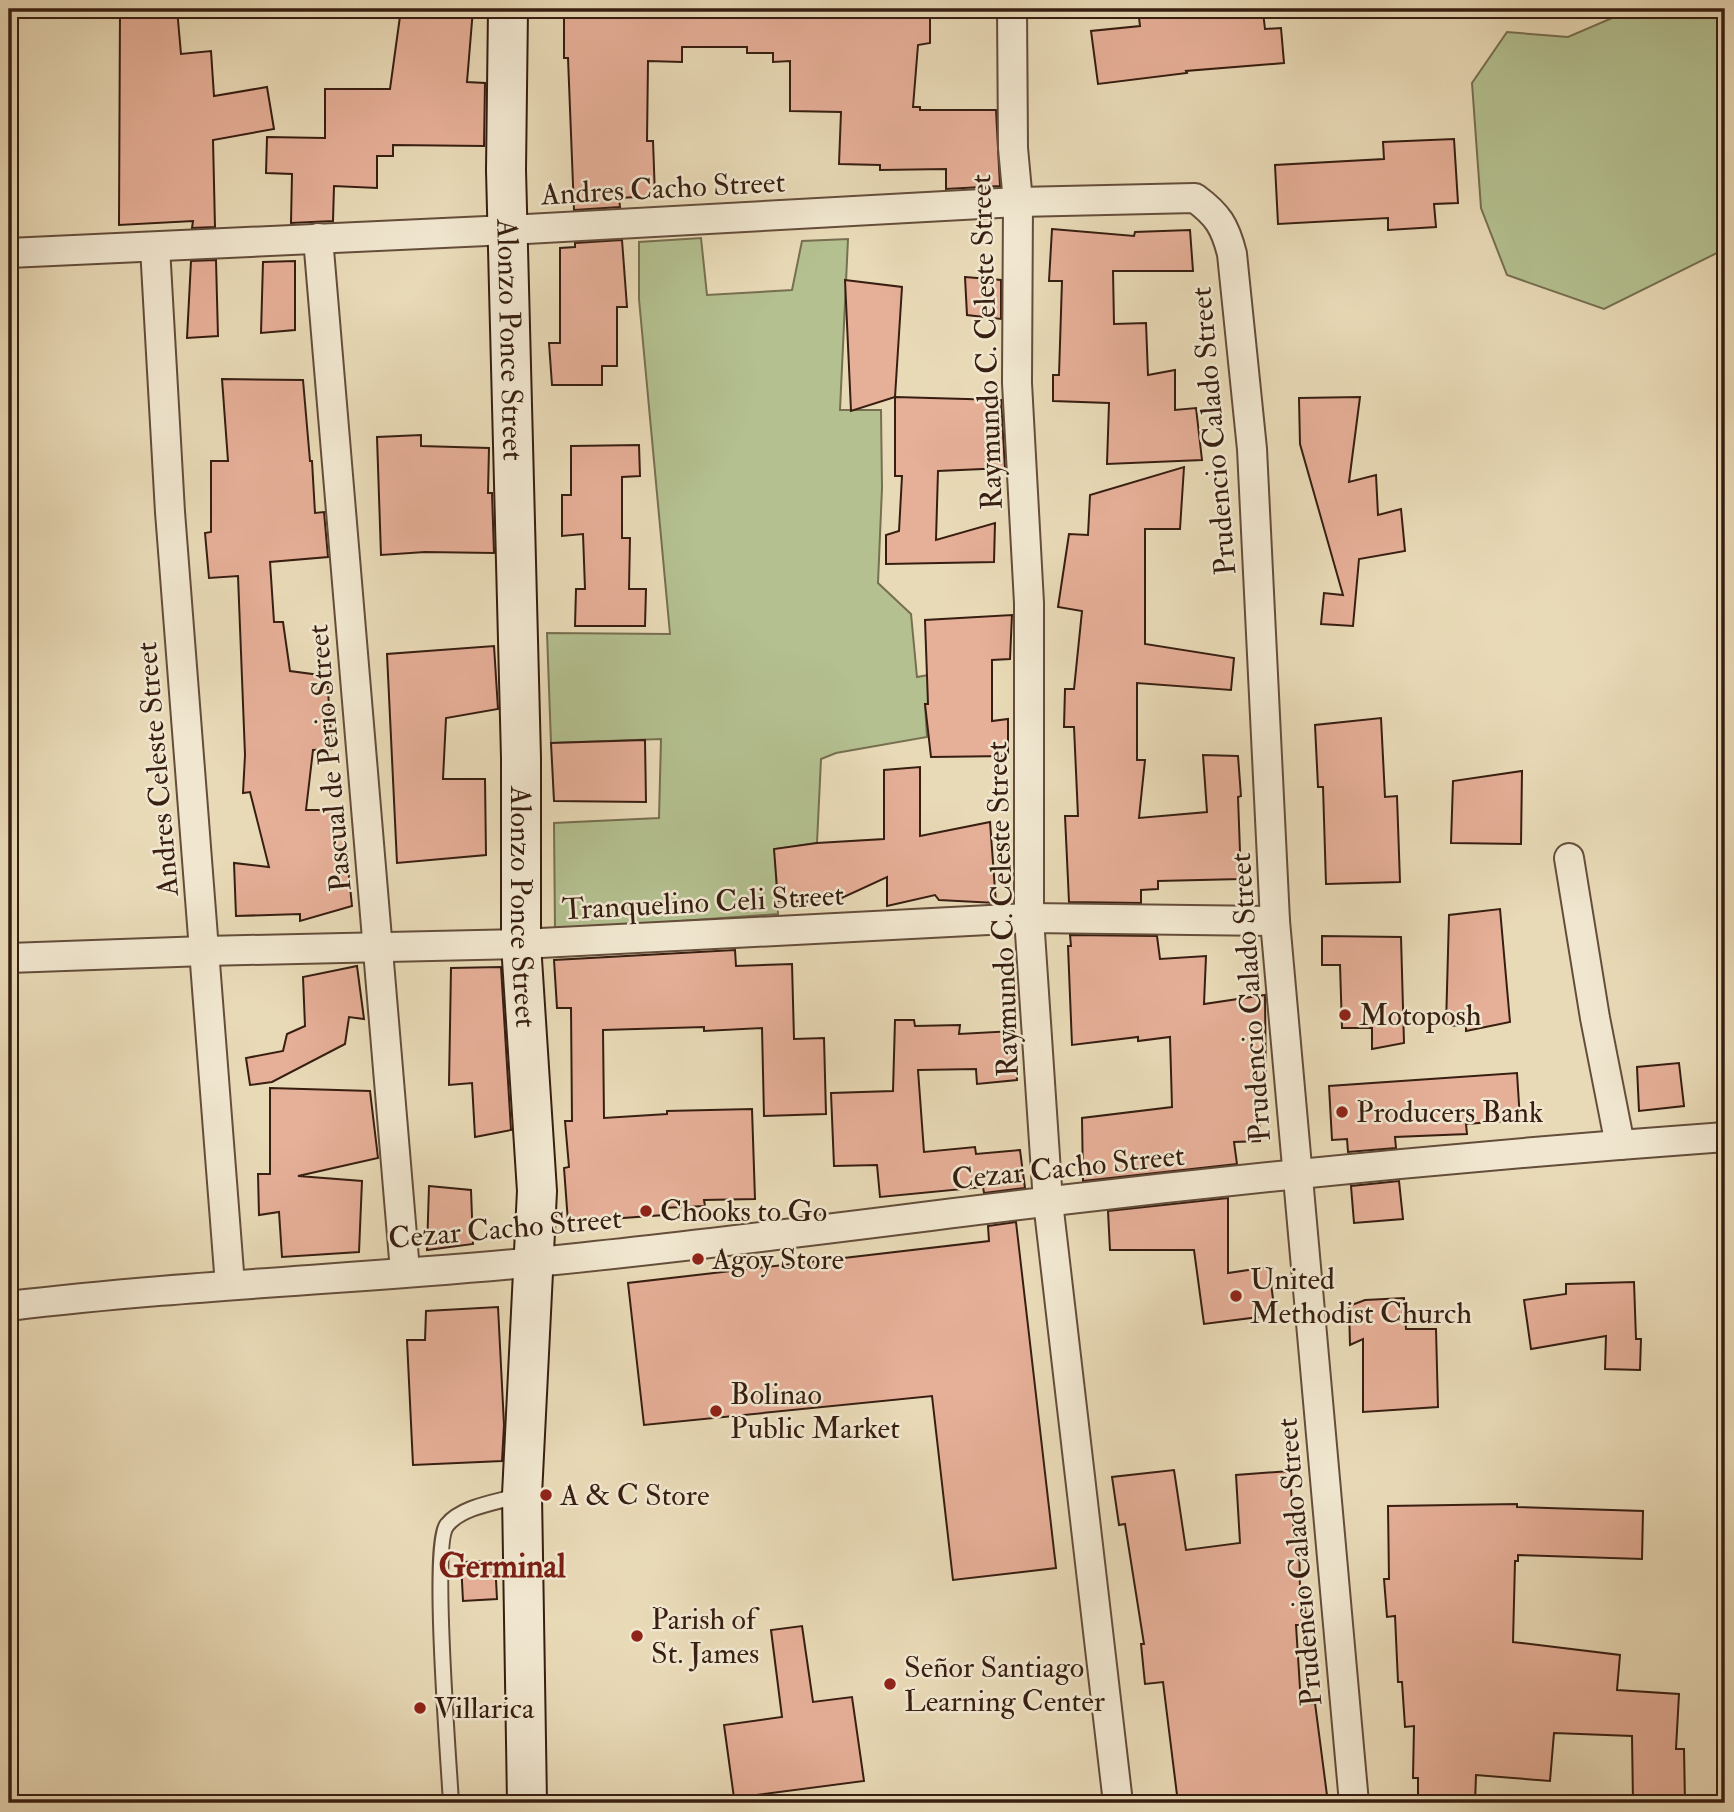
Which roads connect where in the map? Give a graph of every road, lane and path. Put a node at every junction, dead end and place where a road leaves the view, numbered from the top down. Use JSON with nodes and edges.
{"nodes":[{"id":1,"x":508,"y":9,"type":"edge"},
{"id":2,"x":1012,"y":9,"type":"edge"},
{"id":3,"x":1195,"y":198,"type":"joint"},
{"id":4,"x":1018,"y":202,"type":"junction"},
{"id":5,"x":508,"y":230,"type":"junction"},
{"id":6,"x":318,"y":238,"type":"junction"},
{"id":7,"x":155,"y":247,"type":"junction"},
{"id":8,"x":9,"y":253,"type":"edge"},
{"id":9,"x":1569,"y":858,"type":"dead end"},
{"id":10,"x":1030,"y":918,"type":"junction"},
{"id":11,"x":1275,"y":921,"type":"junction"},
{"id":12,"x":521,"y":944,"type":"junction"},
{"id":13,"x":378,"y":947,"type":"junction"},
{"id":14,"x":205,"y":950,"type":"junction"},
{"id":15,"x":9,"y":958,"type":"edge"},
{"id":16,"x":1725,"y":1137,"type":"edge"},
{"id":17,"x":1620,"y":1144,"type":"junction"},
{"id":18,"x":1298,"y":1175,"type":"junction"},
{"id":19,"x":1048,"y":1202,"type":"junction"},
{"id":20,"x":535,"y":1262,"type":"junction"},
{"id":21,"x":405,"y":1271,"type":"junction"},
{"id":22,"x":230,"y":1285,"type":"junction"},
{"id":23,"x":9,"y":1306,"type":"edge"},
{"id":24,"x":522,"y":1495,"type":"junction"},
{"id":25,"x":451,"y":1803,"type":"edge"},
{"id":26,"x":527,"y":1803,"type":"edge"},
{"id":27,"x":1118,"y":1803,"type":"edge"},
{"id":28,"x":1354,"y":1803,"type":"edge"}],
"edges":[{"from":1,"to":5,"type":"street","name":"Alonzo Ponce Street"},
{"from":2,"to":4,"type":"street","name":"Raymundo C. Celeste Street"},
{"from":3,"to":4,"type":"street","name":"Andres Cacho Street"},
{"from":3,"to":11,"type":"street","name":"Prudencio Calado Street"},
{"from":4,"to":5,"type":"street","name":"Andres Cacho Street"},
{"from":4,"to":10,"type":"street","name":"Raymundo C. Celeste Street"},
{"from":5,"to":6,"type":"street","name":"Andres Cacho Street"},
{"from":5,"to":12,"type":"street","name":"Alonzo Ponce Street"},
{"from":6,"to":7,"type":"street","name":"Andres Cacho Street"},
{"from":6,"to":13,"type":"street","name":"Pascual de Perio Street"},
{"from":7,"to":8,"type":"street","name":"Andres Cacho Street"},
{"from":7,"to":14,"type":"street","name":"Andres Celeste Street"},
{"from":9,"to":17,"type":"street"},
{"from":10,"to":11,"type":"street","name":"Tranquelino Celi Street"},
{"from":10,"to":12,"type":"street","name":"Tranquelino Celi Street"},
{"from":10,"to":19,"type":"street","name":"Raymundo C. Celeste Street"},
{"from":11,"to":18,"type":"street","name":"Prudencio Calado Street"},
{"from":12,"to":13,"type":"street","name":"Tranquelino Celi Street"},
{"from":12,"to":20,"type":"street","name":"Alonzo Ponce Street"},
{"from":13,"to":14,"type":"street","name":"Tranquelino Celi Street"},
{"from":13,"to":21,"type":"street","name":"Pascual de Perio Street"},
{"from":14,"to":15,"type":"street","name":"Tranquelino Celi Street"},
{"from":14,"to":22,"type":"street","name":"Andres Celeste Street"},
{"from":16,"to":17,"type":"street","name":"Cezar Cacho Street"},
{"from":17,"to":18,"type":"street","name":"Cezar Cacho Street"},
{"from":18,"to":19,"type":"street","name":"Cezar Cacho Street"},
{"from":18,"to":28,"type":"street","name":"Prudencio Calado Street"},
{"from":19,"to":20,"type":"street","name":"Cezar Cacho Street"},
{"from":19,"to":27,"type":"street","name":"Raymundo C. Celeste Street"},
{"from":20,"to":21,"type":"street","name":"Cezar Cacho Street"},
{"from":20,"to":24,"type":"street","name":"Alonzo Ponce Street"},
{"from":21,"to":22,"type":"street","name":"Cezar Cacho Street"},
{"from":22,"to":23,"type":"street","name":"Cezar Cacho Street"},
{"from":24,"to":25,"type":"lane"},
{"from":24,"to":26,"type":"street","name":"Alonzo Ponce Street"}]}
